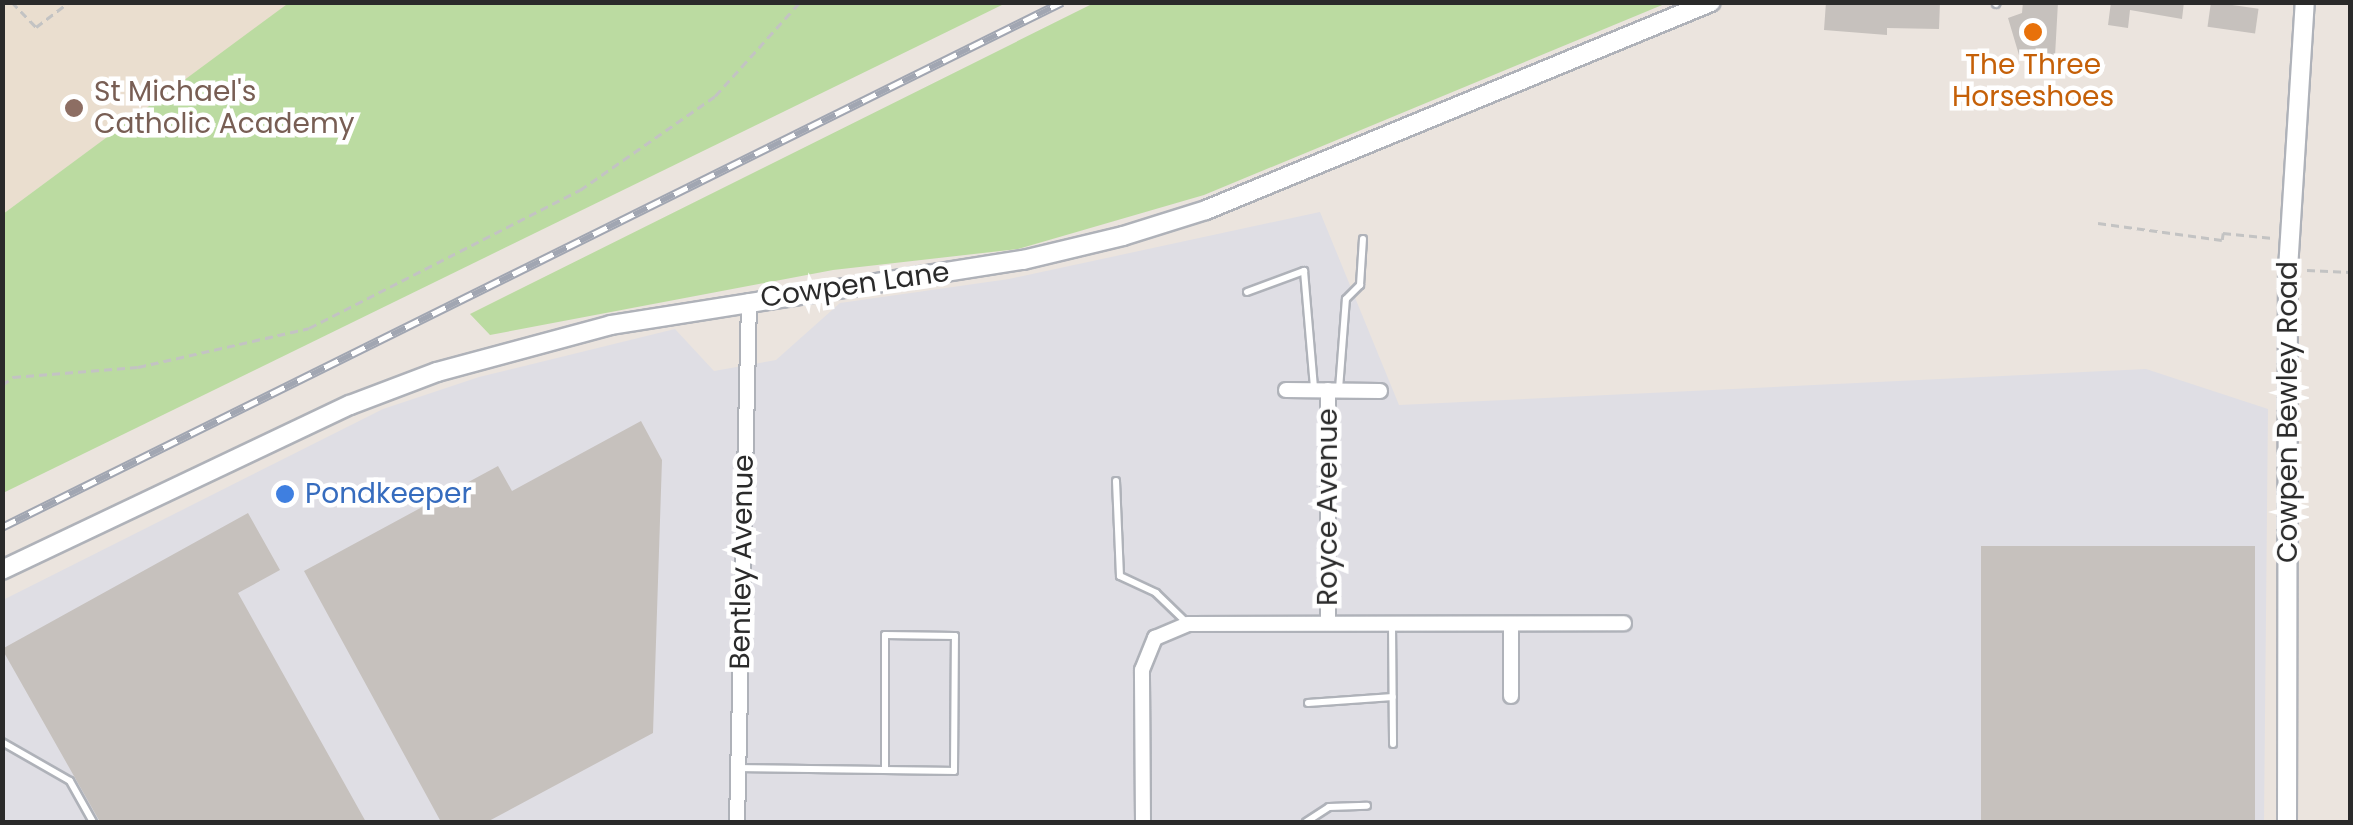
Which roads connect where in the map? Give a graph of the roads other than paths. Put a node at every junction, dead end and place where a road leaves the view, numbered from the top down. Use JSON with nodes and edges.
{"nodes":[{"id":1,"x":1711,"y":2,"type":"edge"},
{"id":2,"x":2305,"y":2,"type":"edge"},
{"id":3,"x":1362,"y":240,"type":"dead end"},
{"id":4,"x":1247,"y":292,"type":"dead end"},
{"id":5,"x":749,"y":301,"type":"junction"},
{"id":6,"x":1286,"y":390,"type":"dead end"},
{"id":7,"x":1327,"y":390,"type":"junction"},
{"id":8,"x":1380,"y":391,"type":"dead end"},
{"id":9,"x":1116,"y":481,"type":"dead end"},
{"id":10,"x":2,"y":570,"type":"edge"},
{"id":11,"x":1624,"y":623,"type":"dead end"},
{"id":12,"x":1188,"y":624,"type":"junction"},
{"id":13,"x":1328,"y":624,"type":"junction"},
{"id":14,"x":1392,"y":624,"type":"junction"},
{"id":15,"x":1511,"y":624,"type":"junction"},
{"id":16,"x":1393,"y":696,"type":"junction"},
{"id":17,"x":1511,"y":696,"type":"dead end"},
{"id":18,"x":1308,"y":704,"type":"dead end"},
{"id":19,"x":2,"y":742,"type":"edge"},
{"id":20,"x":1393,"y":744,"type":"dead end"},
{"id":21,"x":738,"y":768,"type":"junction"},
{"id":22,"x":885,"y":769,"type":"junction"},
{"id":23,"x":1367,"y":806,"type":"dead end"},
{"id":24,"x":93,"y":822,"type":"edge"},
{"id":25,"x":736,"y":822,"type":"edge"},
{"id":26,"x":1144,"y":822,"type":"edge"},
{"id":27,"x":1306,"y":822,"type":"edge"},
{"id":28,"x":2287,"y":822,"type":"edge"}],
"edges":[{"from":1,"to":5,"type":"street","name":"Cowpen Lane"},
{"from":2,"to":28,"type":"street","name":"Cowpen Bewley Road"},
{"from":3,"to":7,"type":"lane"},
{"from":4,"to":7,"type":"lane"},
{"from":5,"to":10,"type":"street","name":"Cowpen Lane"},
{"from":5,"to":21,"type":"street","name":"Bentley Avenue"},
{"from":6,"to":7,"type":"street","name":"Royce Avenue"},
{"from":7,"to":8,"type":"street","name":"Royce Avenue"},
{"from":7,"to":13,"type":"street","name":"Royce Avenue"},
{"from":9,"to":12,"type":"lane"},
{"from":11,"to":15,"type":"street","name":"Royce Avenue"},
{"from":12,"to":13,"type":"street","name":"Royce Avenue"},
{"from":12,"to":26,"type":"street"},
{"from":13,"to":14,"type":"street","name":"Royce Avenue"},
{"from":14,"to":15,"type":"street","name":"Royce Avenue"},
{"from":14,"to":16,"type":"lane"},
{"from":15,"to":17,"type":"street"},
{"from":16,"to":18,"type":"lane"},
{"from":16,"to":20,"type":"lane"},
{"from":19,"to":24,"type":"lane"},
{"from":21,"to":22,"type":"lane"},
{"from":21,"to":25,"type":"street","name":"Bentley Avenue"},
{"from":22,"to":22,"type":"lane"},
{"from":23,"to":27,"type":"lane"}]}
